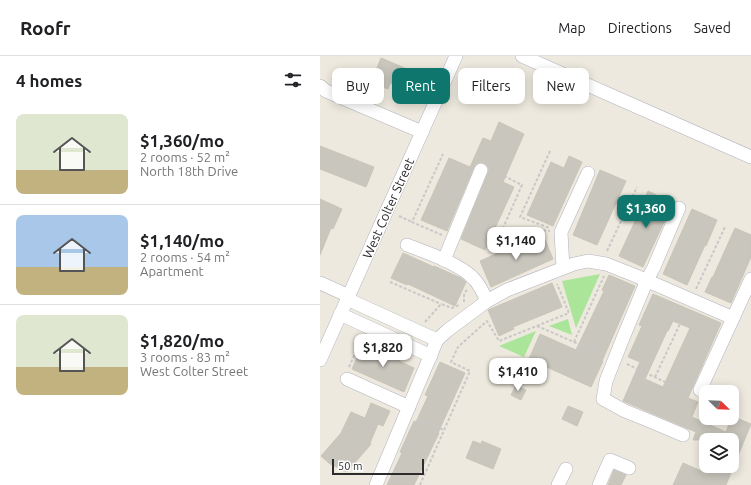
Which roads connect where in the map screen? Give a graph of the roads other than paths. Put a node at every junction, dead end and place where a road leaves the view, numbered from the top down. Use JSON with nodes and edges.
{"nodes":[{"id":1,"x":456,"y":56,"type":"edge"},
{"id":2,"x":522,"y":56,"type":"edge"},
{"id":3,"x":320,"y":86,"type":"edge"},
{"id":4,"x":422,"y":132,"type":"junction"},
{"id":5,"x":751,"y":157,"type":"edge"},
{"id":6,"x":481,"y":170,"type":"dead end"},
{"id":7,"x":588,"y":173,"type":"dead end"},
{"id":8,"x":679,"y":208,"type":"dead end"},
{"id":9,"x":407,"y":245,"type":"dead end"},
{"id":10,"x":444,"y":260,"type":"junction"},
{"id":11,"x":557,"y":270,"type":"junction"},
{"id":12,"x":751,"y":279,"type":"edge"},
{"id":13,"x":647,"y":280,"type":"junction"},
{"id":14,"x":320,"y":283,"type":"edge"},
{"id":15,"x":348,"y":298,"type":"junction"},
{"id":16,"x":487,"y":301,"type":"junction"},
{"id":17,"x":340,"y":314,"type":"junction"},
{"id":18,"x":733,"y":318,"type":"junction"},
{"id":19,"x":438,"y":340,"type":"junction"},
{"id":20,"x":431,"y":356,"type":"junction"},
{"id":21,"x":320,"y":360,"type":"edge"},
{"id":22,"x":347,"y":375,"type":"road end"},
{"id":23,"x":697,"y":393,"type":"road end"},
{"id":24,"x":408,"y":411,"type":"junction"},
{"id":25,"x":683,"y":435,"type":"dead end"},
{"id":26,"x":629,"y":468,"type":"dead end"},
{"id":27,"x":566,"y":469,"type":"dead end"},
{"id":28,"x":376,"y":485,"type":"edge"},
{"id":29,"x":558,"y":485,"type":"edge"},
{"id":30,"x":599,"y":485,"type":"edge"}],
"edges":[{"from":1,"to":4,"type":"street","name":"West Colter Street"},
{"from":2,"to":5,"type":"street"},
{"from":3,"to":4,"type":"street"},
{"from":4,"to":15,"type":"street","name":"West Colter Street"},
{"from":6,"to":10,"type":"street"},
{"from":7,"to":11,"type":"street"},
{"from":8,"to":13,"type":"street"},
{"from":9,"to":10,"type":"street"},
{"from":10,"to":16,"type":"street"},
{"from":11,"to":13,"type":"street"},
{"from":11,"to":16,"type":"street"},
{"from":12,"to":18,"type":"street"},
{"from":13,"to":18,"type":"street"},
{"from":13,"to":25,"type":"street"},
{"from":14,"to":15,"type":"street"},
{"from":15,"to":17,"type":"street","name":"West Colter Street"},
{"from":15,"to":19,"type":"street"},
{"from":16,"to":19,"type":"street"},
{"from":17,"to":20,"type":"street"},
{"from":17,"to":21,"type":"street","name":"West Colter Street"},
{"from":18,"to":23,"type":"street"},
{"from":19,"to":20,"type":"street"},
{"from":20,"to":24,"type":"street"},
{"from":22,"to":24,"type":"street"},
{"from":24,"to":28,"type":"street"},
{"from":26,"to":30,"type":"street"},
{"from":27,"to":29,"type":"street"}]}
